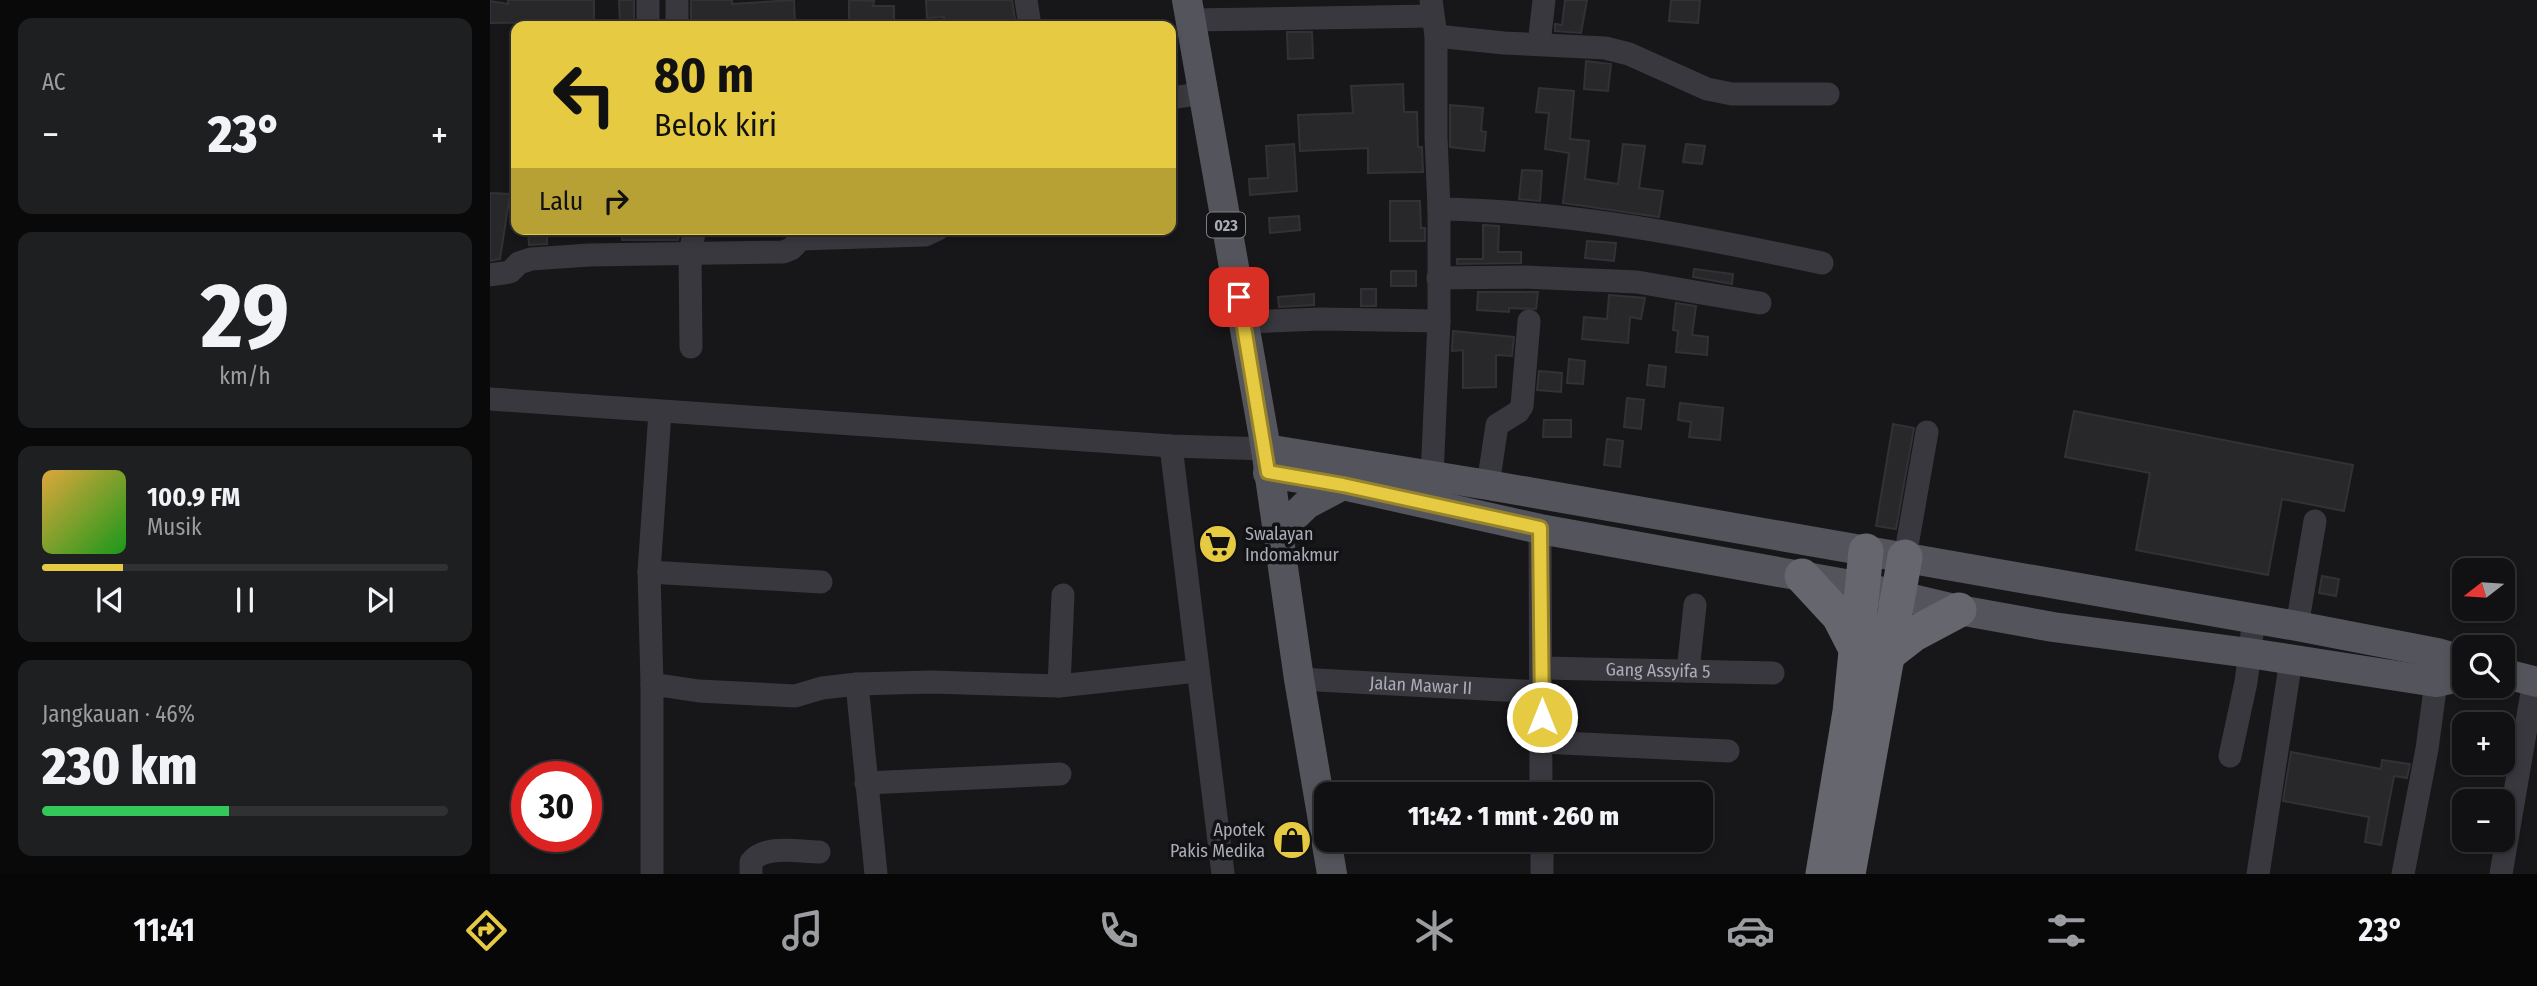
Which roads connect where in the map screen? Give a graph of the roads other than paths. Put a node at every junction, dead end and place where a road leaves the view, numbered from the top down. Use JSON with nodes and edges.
{"nodes":[{"id":1,"x":648,"y":0,"type":"edge"},
{"id":2,"x":677,"y":0,"type":"edge"},
{"id":3,"x":1544,"y":0,"type":"edge"},
{"id":4,"x":1188,"y":10,"type":"edge"},
{"id":5,"x":1433,"y":17,"type":"edge"},
{"id":6,"x":648,"y":21,"type":"edge"},
{"id":7,"x":677,"y":21,"type":"edge"},
{"id":8,"x":1539,"y":44,"type":"junction"},
{"id":9,"x":1204,"y":93,"type":"junction"},
{"id":10,"x":1828,"y":94,"type":"dead end"},
{"id":11,"x":1176,"y":97,"type":"edge"},
{"id":12,"x":1439,"y":209,"type":"junction"},
{"id":13,"x":694,"y":235,"type":"edge"},
{"id":14,"x":800,"y":235,"type":"edge"},
{"id":15,"x":690,"y":253,"type":"junction"},
{"id":16,"x":1822,"y":263,"type":"dead end"},
{"id":17,"x":490,"y":275,"type":"edge"},
{"id":18,"x":1438,"y":278,"type":"junction"},
{"id":19,"x":1760,"y":303,"type":"dead end"},
{"id":20,"x":1439,"y":321,"type":"junction"},
{"id":21,"x":1529,"y":321,"type":"dead end"},
{"id":22,"x":1243,"y":322,"type":"junction"},
{"id":23,"x":691,"y":347,"type":"dead end"},
{"id":24,"x":490,"y":399,"type":"edge"},
{"id":25,"x":660,"y":412,"type":"junction"},
{"id":26,"x":1927,"y":432,"type":"dead end"},
{"id":27,"x":1171,"y":446,"type":"junction"},
{"id":28,"x":1267,"y":461,"type":"junction"},
{"id":29,"x":1432,"y":476,"type":"junction"},
{"id":30,"x":1343,"y":485,"type":"junction"},
{"id":31,"x":1488,"y":485,"type":"junction"},
{"id":32,"x":2315,"y":521,"type":"dead end"},
{"id":33,"x":1540,"y":528,"type":"junction"},
{"id":34,"x":1277,"y":533,"type":"junction"},
{"id":35,"x":1866,"y":551,"type":"junction"},
{"id":36,"x":1905,"y":557,"type":"junction"},
{"id":37,"x":649,"y":572,"type":"junction"},
{"id":38,"x":1802,"y":576,"type":"junction"},
{"id":39,"x":821,"y":582,"type":"dead end"},
{"id":40,"x":1861,"y":587,"type":"junction"},
{"id":41,"x":1063,"y":595,"type":"dead end"},
{"id":42,"x":1898,"y":596,"type":"junction"},
{"id":43,"x":1695,"y":605,"type":"dead end"},
{"id":44,"x":1959,"y":610,"type":"junction"},
{"id":45,"x":2254,"y":618,"type":"junction"},
{"id":46,"x":2297,"y":626,"type":"junction"},
{"id":47,"x":1872,"y":653,"type":"junction"},
{"id":48,"x":2249,"y":653,"type":"junction"},
{"id":49,"x":2452,"y":658,"type":"edge"},
{"id":50,"x":2291,"y":660,"type":"junction"},
{"id":51,"x":1542,"y":668,"type":"junction"},
{"id":52,"x":1197,"y":671,"type":"junction"},
{"id":53,"x":1688,"y":671,"type":"junction"},
{"id":54,"x":1773,"y":673,"type":"dead end"},
{"id":55,"x":2515,"y":676,"type":"edge"},
{"id":56,"x":1299,"y":679,"type":"junction"},
{"id":57,"x":2450,"y":679,"type":"edge"},
{"id":58,"x":2535,"y":681,"type":"edge"},
{"id":59,"x":652,"y":684,"type":"junction"},
{"id":60,"x":858,"y":684,"type":"junction"},
{"id":61,"x":1059,"y":685,"type":"junction"},
{"id":62,"x":1542,"y":692,"type":"junction"},
{"id":63,"x":1542,"y":742,"type":"junction"},
{"id":64,"x":1728,"y":751,"type":"dead end"},
{"id":65,"x":2230,"y":756,"type":"dead end"},
{"id":66,"x":1060,"y":774,"type":"dead end"},
{"id":67,"x":1318,"y":782,"type":"edge"},
{"id":68,"x":1541,"y":782,"type":"edge"},
{"id":69,"x":866,"y":783,"type":"junction"},
{"id":70,"x":819,"y":852,"type":"dead end"},
{"id":71,"x":1329,"y":852,"type":"edge"},
{"id":72,"x":1542,"y":852,"type":"edge"},
{"id":73,"x":652,"y":874,"type":"edge"},
{"id":74,"x":751,"y":874,"type":"edge"},
{"id":75,"x":876,"y":874,"type":"edge"},
{"id":76,"x":1223,"y":874,"type":"edge"},
{"id":77,"x":1332,"y":874,"type":"edge"},
{"id":78,"x":1542,"y":874,"type":"edge"},
{"id":79,"x":1823,"y":874,"type":"edge"},
{"id":80,"x":1848,"y":874,"type":"edge"},
{"id":81,"x":2258,"y":874,"type":"edge"},
{"id":82,"x":2403,"y":874,"type":"edge"},
{"id":83,"x":2501,"y":874,"type":"edge"}],
"edges":[{"from":1,"to":6,"type":"street"},
{"from":2,"to":7,"type":"street"},
{"from":3,"to":8,"type":"street"},
{"from":4,"to":5,"type":"street"},
{"from":4,"to":9,"type":"main road","number":"023"},
{"from":5,"to":8,"type":"street"},
{"from":5,"to":12,"type":"street"},
{"from":8,"to":10,"type":"street"},
{"from":9,"to":11,"type":"street"},
{"from":9,"to":22,"type":"main road","number":"023"},
{"from":12,"to":16,"type":"street"},
{"from":12,"to":18,"type":"street"},
{"from":13,"to":15,"type":"street"},
{"from":14,"to":15,"type":"street"},
{"from":15,"to":17,"type":"street"},
{"from":15,"to":23,"type":"street"},
{"from":18,"to":19,"type":"street"},
{"from":18,"to":20,"type":"street"},
{"from":20,"to":22,"type":"street"},
{"from":20,"to":29,"type":"street"},
{"from":21,"to":31,"type":"street"},
{"from":22,"to":28,"type":"main road","number":"023"},
{"from":24,"to":25,"type":"street"},
{"from":25,"to":27,"type":"street"},
{"from":25,"to":37,"type":"street"},
{"from":26,"to":36,"type":"street"},
{"from":27,"to":28,"type":"street"},
{"from":27,"to":52,"type":"street"},
{"from":28,"to":29,"type":"main road"},
{"from":28,"to":30,"type":"main road"},
{"from":28,"to":34,"type":"main road","number":"023"},
{"from":29,"to":31,"type":"main road"},
{"from":30,"to":33,"type":"main road"},
{"from":30,"to":34,"type":"main road"},
{"from":31,"to":35,"type":"main road"},
{"from":32,"to":46,"type":"street"},
{"from":33,"to":38,"type":"main road"},
{"from":33,"to":51,"type":"street"},
{"from":34,"to":56,"type":"main road","number":"023"},
{"from":35,"to":36,"type":"main road"},
{"from":35,"to":40,"type":"highway"},
{"from":36,"to":42,"type":"highway"},
{"from":36,"to":45,"type":"main road"},
{"from":37,"to":39,"type":"street"},
{"from":37,"to":59,"type":"street"},
{"from":38,"to":40,"type":"main road"},
{"from":38,"to":47,"type":"highway"},
{"from":40,"to":42,"type":"main road"},
{"from":40,"to":47,"type":"highway"},
{"from":41,"to":61,"type":"street"},
{"from":42,"to":44,"type":"main road"},
{"from":42,"to":47,"type":"highway"},
{"from":43,"to":53,"type":"street"},
{"from":44,"to":47,"type":"highway"},
{"from":44,"to":48,"type":"main road"},
{"from":45,"to":46,"type":"main road"},
{"from":45,"to":48,"type":"street"},
{"from":46,"to":49,"type":"main road"},
{"from":47,"to":79,"type":"highway"},
{"from":47,"to":80,"type":"highway"},
{"from":48,"to":50,"type":"main road"},
{"from":48,"to":65,"type":"street"},
{"from":50,"to":57,"type":"main road"},
{"from":50,"to":81,"type":"street"},
{"from":51,"to":53,"type":"street","name":"Gang Assyifa 5"},
{"from":51,"to":62,"type":"street"},
{"from":52,"to":61,"type":"street"},
{"from":52,"to":76,"type":"street"},
{"from":53,"to":54,"type":"street","name":"Gang Assyifa 5"},
{"from":55,"to":58,"type":"main road"},
{"from":56,"to":62,"type":"street","name":"Jalan Mawar II"},
{"from":56,"to":67,"type":"main road","number":"023"},
{"from":57,"to":82,"type":"street"},
{"from":58,"to":83,"type":"street"},
{"from":59,"to":60,"type":"street"},
{"from":59,"to":73,"type":"street"},
{"from":60,"to":61,"type":"street"},
{"from":60,"to":69,"type":"street"},
{"from":62,"to":63,"type":"street"},
{"from":63,"to":64,"type":"street"},
{"from":63,"to":68,"type":"street"},
{"from":66,"to":69,"type":"street"},
{"from":69,"to":75,"type":"street"},
{"from":70,"to":74,"type":"street"},
{"from":71,"to":77,"type":"main road","number":"023"},
{"from":72,"to":78,"type":"street"}]}
